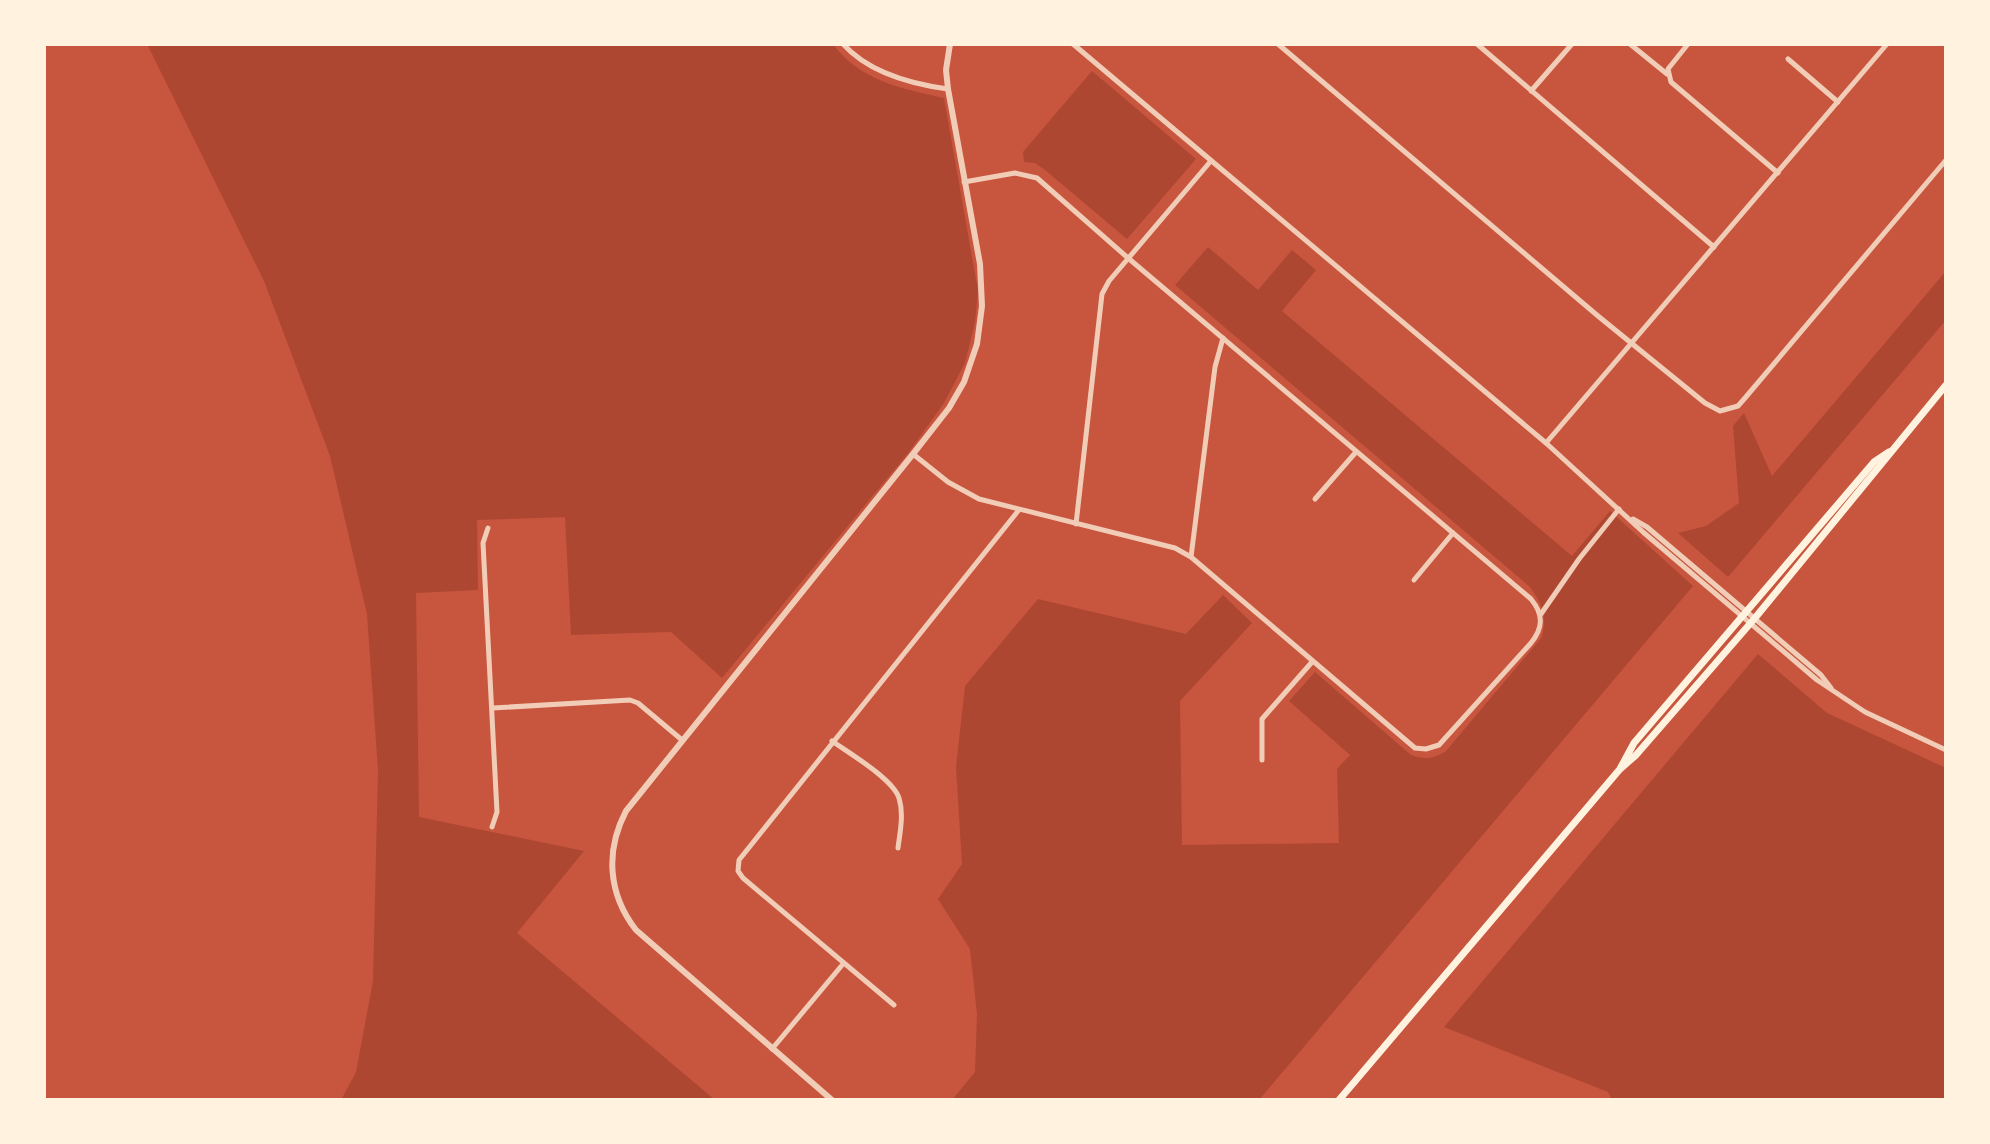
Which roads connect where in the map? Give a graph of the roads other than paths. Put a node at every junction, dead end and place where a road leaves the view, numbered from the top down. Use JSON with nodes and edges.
{"nodes":[{"id":1,"x":843,"y":44,"type":"edge"},
{"id":2,"x":950,"y":44,"type":"edge"},
{"id":3,"x":1073,"y":44,"type":"edge"},
{"id":4,"x":1278,"y":44,"type":"edge"},
{"id":5,"x":1477,"y":44,"type":"edge"},
{"id":6,"x":1572,"y":44,"type":"edge"},
{"id":7,"x":1630,"y":44,"type":"edge"},
{"id":8,"x":1688,"y":44,"type":"edge"},
{"id":9,"x":1887,"y":44,"type":"edge"},
{"id":10,"x":1788,"y":59,"type":"dead end"},
{"id":11,"x":1667,"y":74,"type":"junction"},
{"id":12,"x":948,"y":89,"type":"junction"},
{"id":13,"x":1531,"y":91,"type":"junction"},
{"id":14,"x":1838,"y":102,"type":"junction"},
{"id":15,"x":1946,"y":160,"type":"edge"},
{"id":16,"x":1211,"y":162,"type":"junction"},
{"id":17,"x":1778,"y":173,"type":"junction"},
{"id":18,"x":964,"y":182,"type":"junction"},
{"id":19,"x":1714,"y":247,"type":"junction"},
{"id":20,"x":1128,"y":258,"type":"junction"},
{"id":21,"x":1223,"y":338,"type":"junction"},
{"id":22,"x":1633,"y":343,"type":"junction"},
{"id":23,"x":1946,"y":385,"type":"edge"},
{"id":24,"x":1546,"y":443,"type":"junction"},
{"id":25,"x":1356,"y":452,"type":"junction"},
{"id":26,"x":1889,"y":452,"type":"junction"},
{"id":27,"x":913,"y":454,"type":"junction"},
{"id":28,"x":1315,"y":499,"type":"dead end"},
{"id":29,"x":1619,"y":509,"type":"junction"},
{"id":30,"x":1018,"y":511,"type":"junction"},
{"id":31,"x":1076,"y":524,"type":"junction"},
{"id":32,"x":488,"y":528,"type":"dead end"},
{"id":33,"x":1453,"y":533,"type":"junction"},
{"id":34,"x":1191,"y":557,"type":"junction"},
{"id":35,"x":1414,"y":580,"type":"dead end"},
{"id":36,"x":1540,"y":615,"type":"junction"},
{"id":37,"x":1745,"y":615,"type":"junction"},
{"id":38,"x":1752,"y":622,"type":"junction"},
{"id":39,"x":1312,"y":662,"type":"junction"},
{"id":40,"x":493,"y":708,"type":"junction"},
{"id":41,"x":682,"y":740,"type":"junction"},
{"id":42,"x":832,"y":741,"type":"junction"},
{"id":43,"x":1946,"y":750,"type":"edge"},
{"id":44,"x":1262,"y":760,"type":"dead end"},
{"id":45,"x":1620,"y":769,"type":"junction"},
{"id":46,"x":492,"y":827,"type":"dead end"},
{"id":47,"x":898,"y":848,"type":"dead end"},
{"id":48,"x":843,"y":964,"type":"junction"},
{"id":49,"x":894,"y":1005,"type":"dead end"},
{"id":50,"x":772,"y":1049,"type":"junction"},
{"id":51,"x":832,"y":1100,"type":"edge"},
{"id":52,"x":1339,"y":1100,"type":"edge"}],
"edges":[{"from":1,"to":12,"type":"street"},
{"from":2,"to":12,"type":"street"},
{"from":3,"to":16,"type":"street"},
{"from":4,"to":22,"type":"street"},
{"from":5,"to":13,"type":"street"},
{"from":6,"to":13,"type":"street"},
{"from":7,"to":11,"type":"street"},
{"from":8,"to":11,"type":"street"},
{"from":9,"to":14,"type":"street"},
{"from":10,"to":14,"type":"street"},
{"from":11,"to":17,"type":"street"},
{"from":12,"to":18,"type":"street"},
{"from":13,"to":19,"type":"street"},
{"from":14,"to":17,"type":"street"},
{"from":15,"to":22,"type":"street"},
{"from":16,"to":20,"type":"street"},
{"from":16,"to":24,"type":"street"},
{"from":17,"to":19,"type":"street"},
{"from":18,"to":20,"type":"street"},
{"from":18,"to":27,"type":"street"},
{"from":19,"to":22,"type":"street"},
{"from":20,"to":21,"type":"street"},
{"from":20,"to":31,"type":"street"},
{"from":21,"to":25,"type":"street"},
{"from":21,"to":34,"type":"street"},
{"from":22,"to":24,"type":"street"},
{"from":23,"to":26,"type":"main road"},
{"from":24,"to":29,"type":"street"},
{"from":25,"to":28,"type":"street"},
{"from":25,"to":33,"type":"street"},
{"from":26,"to":37,"type":"main road"},
{"from":26,"to":38,"type":"main road"},
{"from":27,"to":30,"type":"street"},
{"from":27,"to":41,"type":"street"},
{"from":29,"to":36,"type":"street"},
{"from":29,"to":37,"type":"street"},
{"from":30,"to":31,"type":"street"},
{"from":30,"to":42,"type":"street"},
{"from":31,"to":34,"type":"street"},
{"from":32,"to":40,"type":"street"},
{"from":33,"to":35,"type":"street"},
{"from":33,"to":36,"type":"street"},
{"from":34,"to":39,"type":"street"},
{"from":36,"to":39,"type":"street"},
{"from":37,"to":38,"type":"street"},
{"from":37,"to":45,"type":"main road"},
{"from":38,"to":43,"type":"street"},
{"from":38,"to":45,"type":"main road"},
{"from":39,"to":44,"type":"street"},
{"from":40,"to":41,"type":"street"},
{"from":40,"to":46,"type":"street"},
{"from":41,"to":50,"type":"street"},
{"from":42,"to":47,"type":"street"},
{"from":42,"to":48,"type":"street"},
{"from":45,"to":52,"type":"main road"},
{"from":48,"to":49,"type":"street"},
{"from":48,"to":50,"type":"street"},
{"from":50,"to":51,"type":"street"}]}
